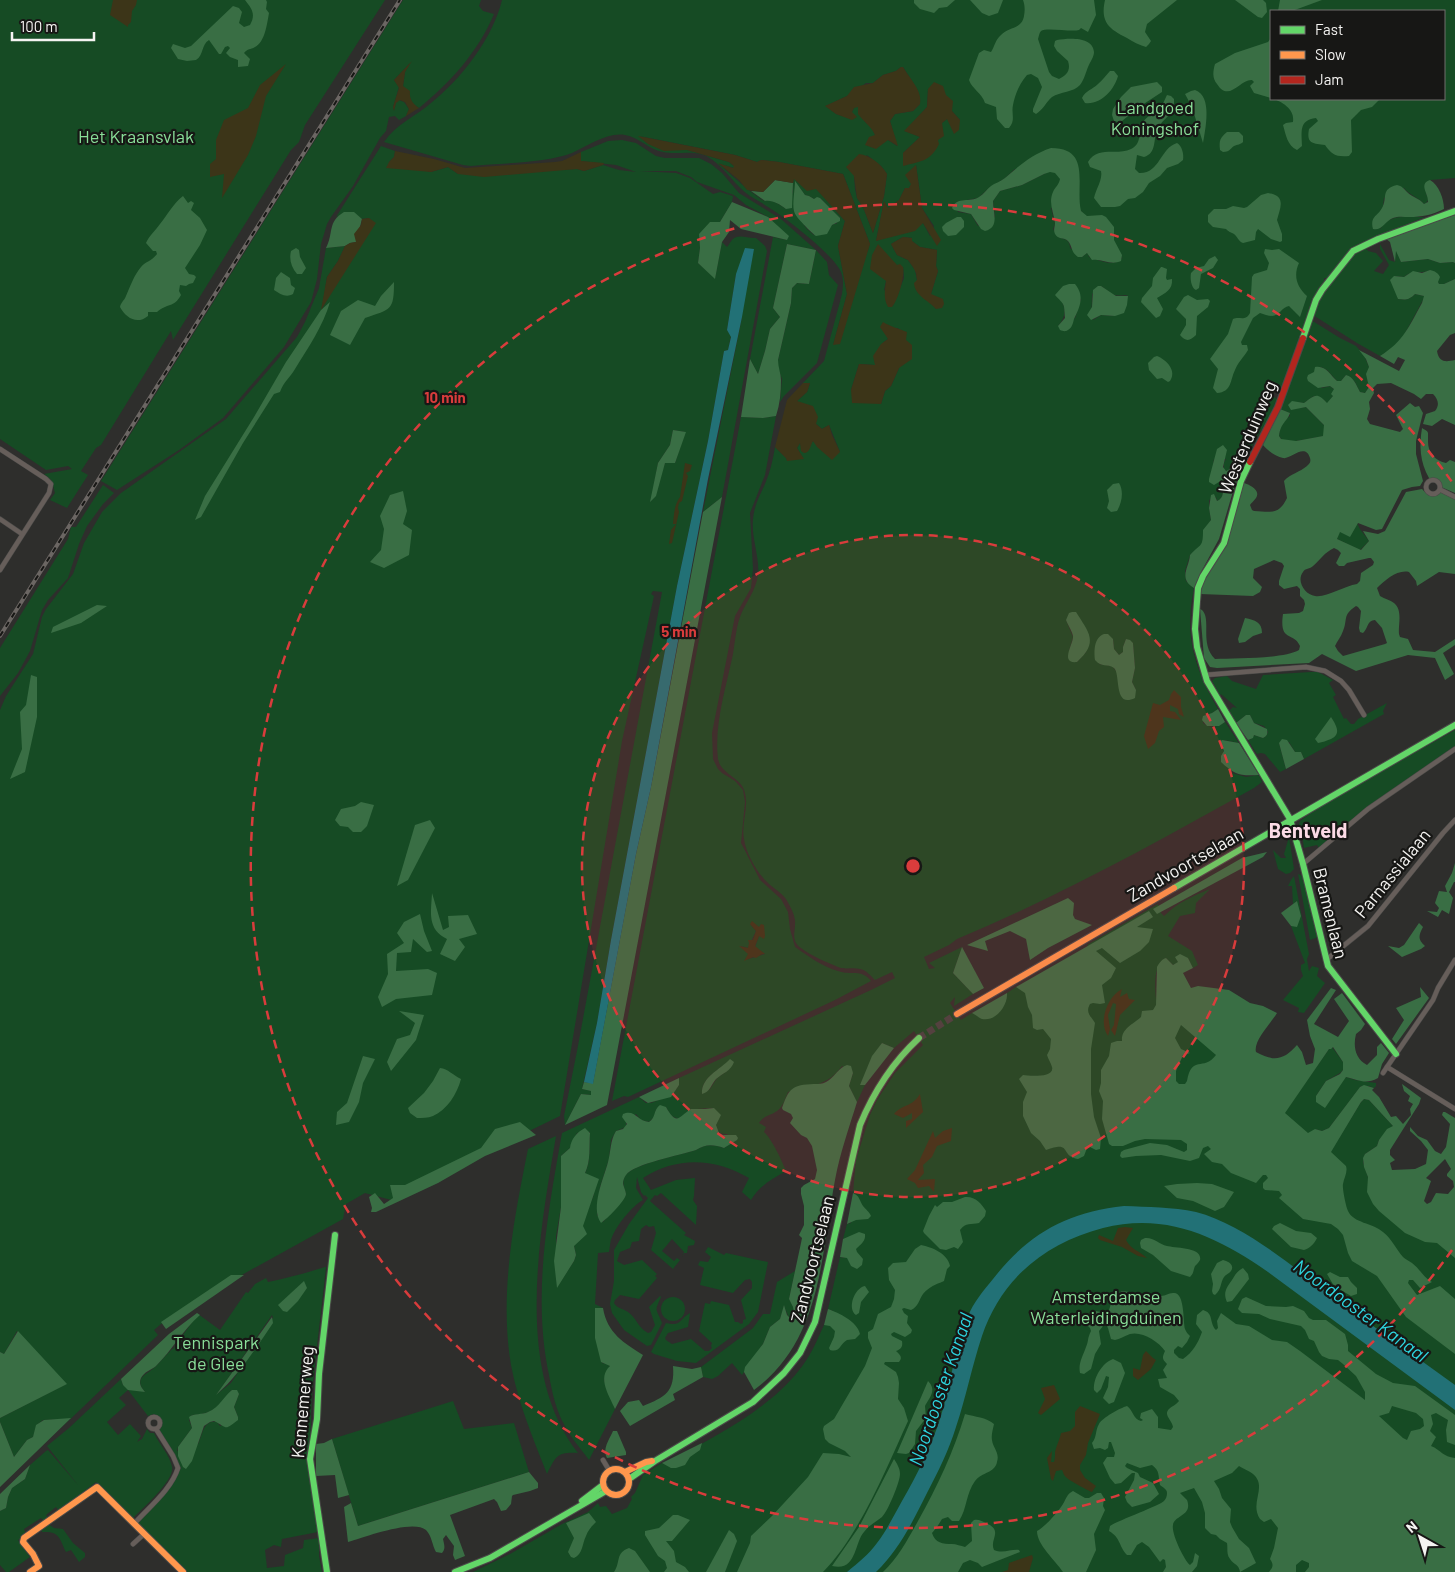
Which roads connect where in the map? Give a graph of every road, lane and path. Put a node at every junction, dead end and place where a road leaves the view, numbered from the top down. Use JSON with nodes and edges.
{"nodes":[{"id":1,"x":1455,"y":211,"type":"edge"},
{"id":2,"x":0,"y":449,"type":"edge"},
{"id":3,"x":1441,"y":490,"type":"dead end"},
{"id":4,"x":1455,"y":497,"type":"edge"},
{"id":5,"x":0,"y":520,"type":"edge"},
{"id":6,"x":22,"y":534,"type":"junction"},
{"id":7,"x":0,"y":570,"type":"edge"},
{"id":8,"x":1204,"y":675,"type":"junction"},
{"id":9,"x":1364,"y":715,"type":"dead end"},
{"id":10,"x":1455,"y":725,"type":"edge"},
{"id":11,"x":1455,"y":749,"type":"edge"},
{"id":12,"x":1290,"y":820,"type":"junction"},
{"id":13,"x":1455,"y":820,"type":"edge"},
{"id":14,"x":1304,"y":864,"type":"junction"},
{"id":15,"x":1326,"y":960,"type":"junction"},
{"id":16,"x":1455,"y":960,"type":"edge"},
{"id":17,"x":957,"y":1014,"type":"tunnel mouth"},
{"id":18,"x":919,"y":1038,"type":"tunnel mouth"},
{"id":19,"x":1396,"y":1054,"type":"junction"},
{"id":20,"x":1387,"y":1067,"type":"junction"},
{"id":21,"x":1383,"y":1073,"type":"dead end"},
{"id":22,"x":1455,"y":1109,"type":"edge"},
{"id":23,"x":335,"y":1235,"type":"dead end"},
{"id":24,"x":156,"y":1429,"type":"dead end"},
{"id":25,"x":603,"y":1460,"type":"dead end"},
{"id":26,"x":609,"y":1470,"type":"junction"},
{"id":27,"x":627,"y":1475,"type":"junction"},
{"id":28,"x":604,"y":1488,"type":"junction"},
{"id":29,"x":134,"y":1524,"type":"junction"},
{"id":30,"x":144,"y":1534,"type":"junction"},
{"id":31,"x":133,"y":1544,"type":"dead end"},
{"id":32,"x":30,"y":1572,"type":"edge"},
{"id":33,"x":183,"y":1572,"type":"edge"},
{"id":34,"x":327,"y":1572,"type":"edge"},
{"id":35,"x":455,"y":1572,"type":"edge"}],
"edges":[{"from":1,"to":8,"type":"street","name":"Westerduinweg"},
{"from":2,"to":6,"type":"street"},
{"from":3,"to":4,"type":"street"},
{"from":5,"to":6,"type":"street"},
{"from":6,"to":7,"type":"street"},
{"from":8,"to":9,"type":"street"},
{"from":8,"to":12,"type":"street","name":"Westerduinweg"},
{"from":10,"to":12,"type":"street","name":"Zandvoortselaan"},
{"from":11,"to":14,"type":"street"},
{"from":12,"to":14,"type":"street","name":"Bramenlaan"},
{"from":12,"to":17,"type":"street","name":"Zandvoortselaan"},
{"from":13,"to":15,"type":"street","name":"Parnassialaan"},
{"from":14,"to":15,"type":"street","name":"Bramenlaan"},
{"from":15,"to":19,"type":"street","name":"Bramenlaan"},
{"from":16,"to":19,"type":"street"},
{"from":18,"to":27,"type":"street","name":"Zandvoortselaan"},
{"from":19,"to":20,"type":"street"},
{"from":20,"to":21,"type":"street"},
{"from":20,"to":22,"type":"street"},
{"from":23,"to":34,"type":"street","name":"Kennemerweg"},
{"from":24,"to":29,"type":"street"},
{"from":25,"to":26,"type":"street"},
{"from":26,"to":27,"type":"street"},
{"from":26,"to":28,"type":"street"},
{"from":27,"to":28,"type":"street"},
{"from":28,"to":35,"type":"street"},
{"from":29,"to":30,"type":"street"},
{"from":29,"to":32,"type":"street"},
{"from":30,"to":31,"type":"street"},
{"from":30,"to":33,"type":"street"}]}
